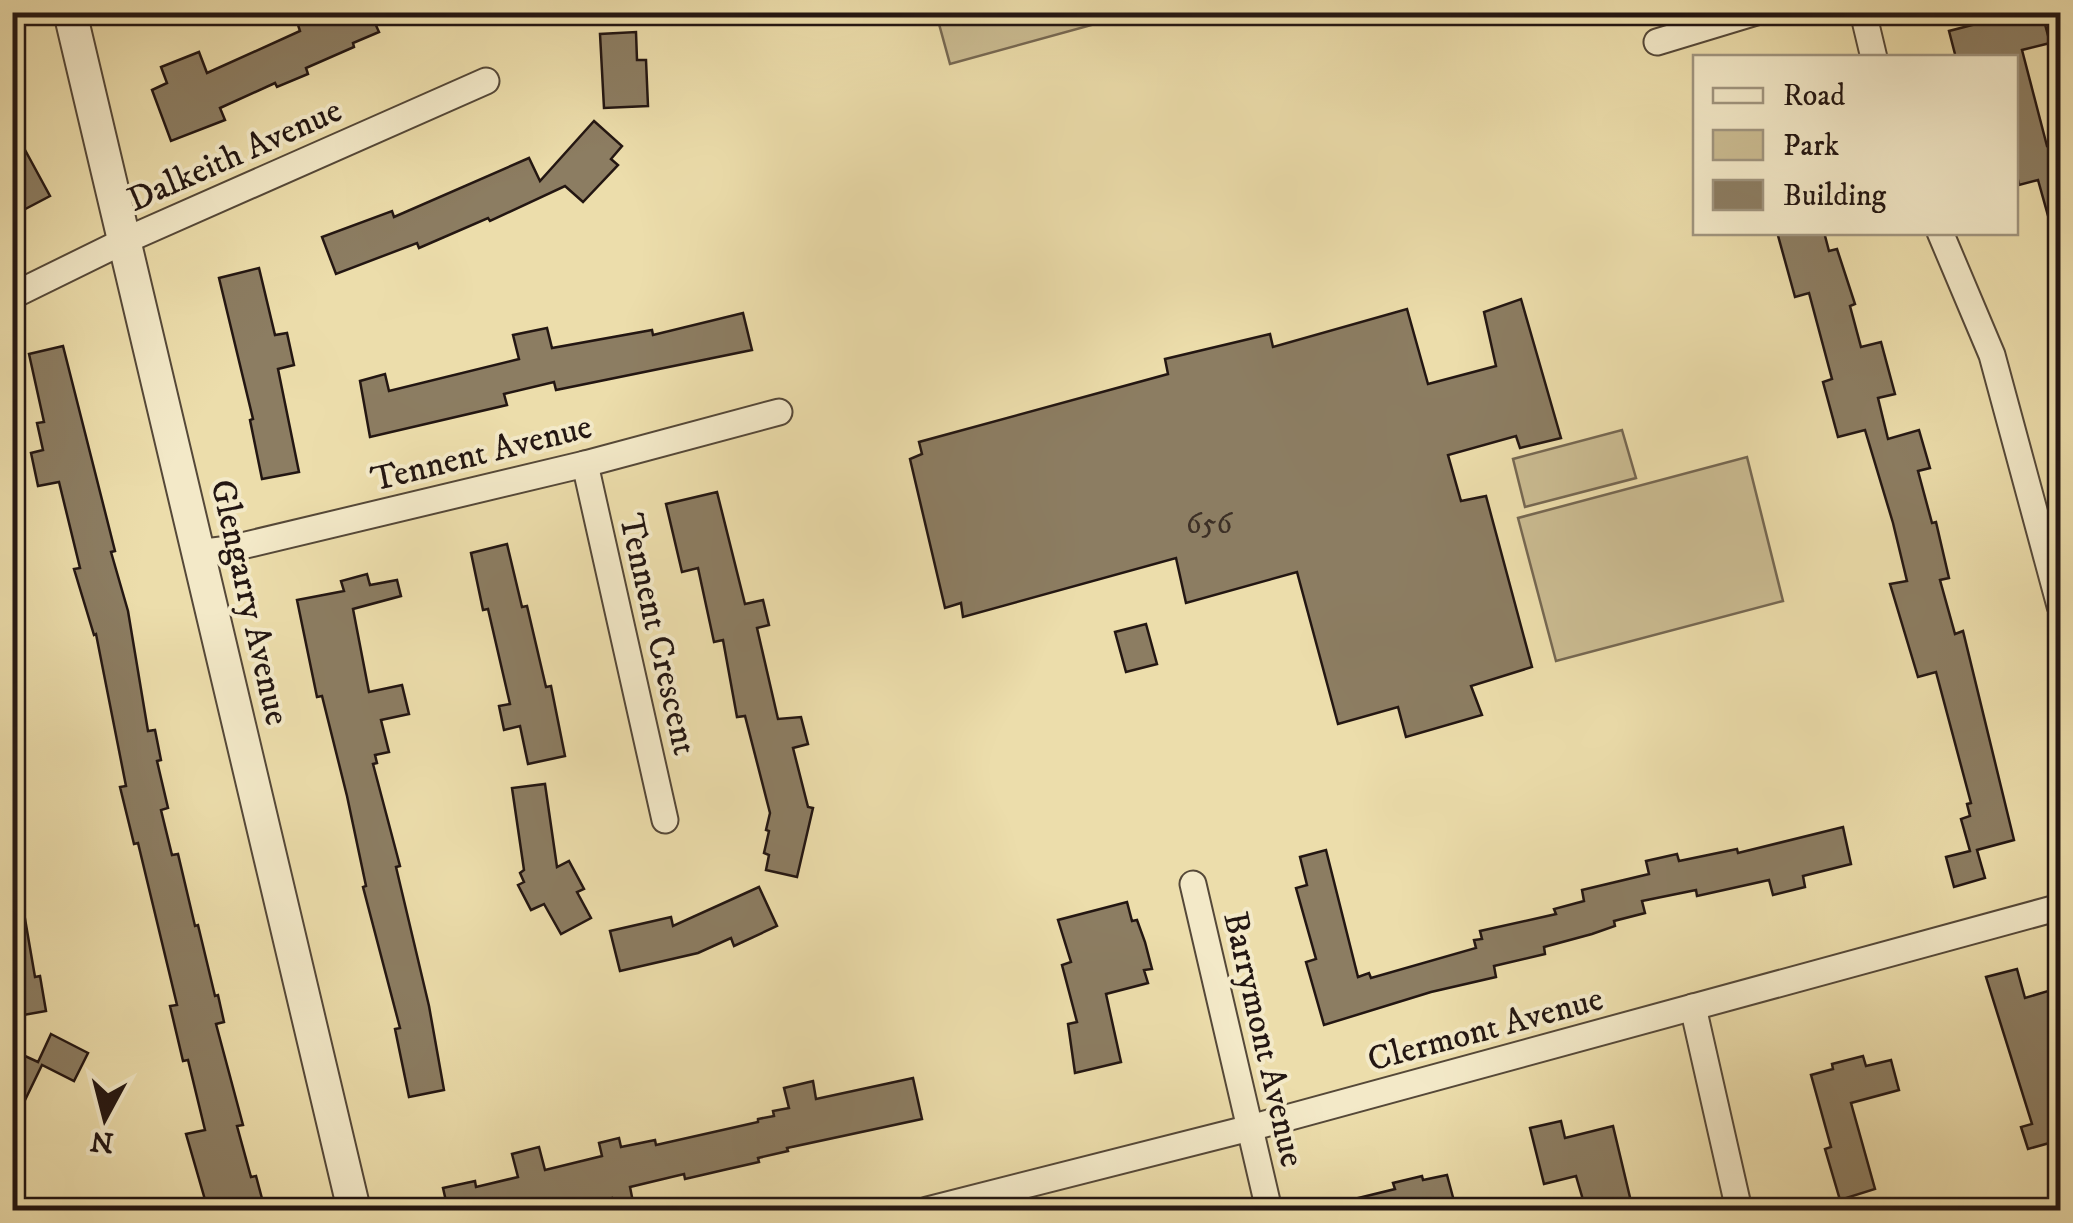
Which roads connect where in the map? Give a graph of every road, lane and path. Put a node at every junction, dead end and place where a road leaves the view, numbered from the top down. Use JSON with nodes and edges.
{"nodes":[{"id":1,"x":70,"y":12,"type":"edge"},
{"id":2,"x":1756,"y":12,"type":"edge"},
{"id":3,"x":1864,"y":12,"type":"edge"},
{"id":4,"x":1657,"y":42,"type":"dead end"},
{"id":5,"x":1873,"y":55,"type":"edge"},
{"id":6,"x":486,"y":81,"type":"dead end"},
{"id":7,"x":1941,"y":235,"type":"edge"},
{"id":8,"x":124,"y":240,"type":"junction"},
{"id":9,"x":12,"y":296,"type":"edge"},
{"id":10,"x":779,"y":412,"type":"dead end"},
{"id":11,"x":585,"y":464,"type":"junction"},
{"id":12,"x":198,"y":553,"type":"junction"},
{"id":13,"x":2060,"y":606,"type":"edge"},
{"id":14,"x":666,"y":820,"type":"dead end"},
{"id":15,"x":1193,"y":884,"type":"dead end"},
{"id":16,"x":2060,"y":907,"type":"edge"},
{"id":17,"x":1692,"y":1008,"type":"junction"},
{"id":18,"x":1250,"y":1128,"type":"junction"},
{"id":19,"x":354,"y":1210,"type":"edge"},
{"id":20,"x":926,"y":1210,"type":"edge"},
{"id":21,"x":1268,"y":1210,"type":"edge"},
{"id":22,"x":1739,"y":1210,"type":"edge"}],
"edges":[{"from":1,"to":8,"type":"street","name":"Glengarry Avenue"},
{"from":2,"to":4,"type":"street"},
{"from":3,"to":5,"type":"street"},
{"from":6,"to":8,"type":"street","name":"Dalkeith Avenue"},
{"from":7,"to":13,"type":"street"},
{"from":8,"to":9,"type":"street","name":"Dalkeith Avenue"},
{"from":8,"to":12,"type":"street","name":"Glengarry Avenue"},
{"from":10,"to":11,"type":"street","name":"Tennent Avenue"},
{"from":11,"to":12,"type":"street","name":"Tennent Avenue"},
{"from":11,"to":14,"type":"street","name":"Tennent Crescent"},
{"from":12,"to":19,"type":"street","name":"Glengarry Avenue"},
{"from":15,"to":18,"type":"street","name":"Barrymont Avenue"},
{"from":16,"to":17,"type":"street","name":"Clermont Avenue"},
{"from":17,"to":18,"type":"street","name":"Clermont Avenue"},
{"from":17,"to":22,"type":"street"},
{"from":18,"to":20,"type":"street","name":"Clermont Avenue"},
{"from":18,"to":21,"type":"street","name":"Barrymont Avenue"}]}
